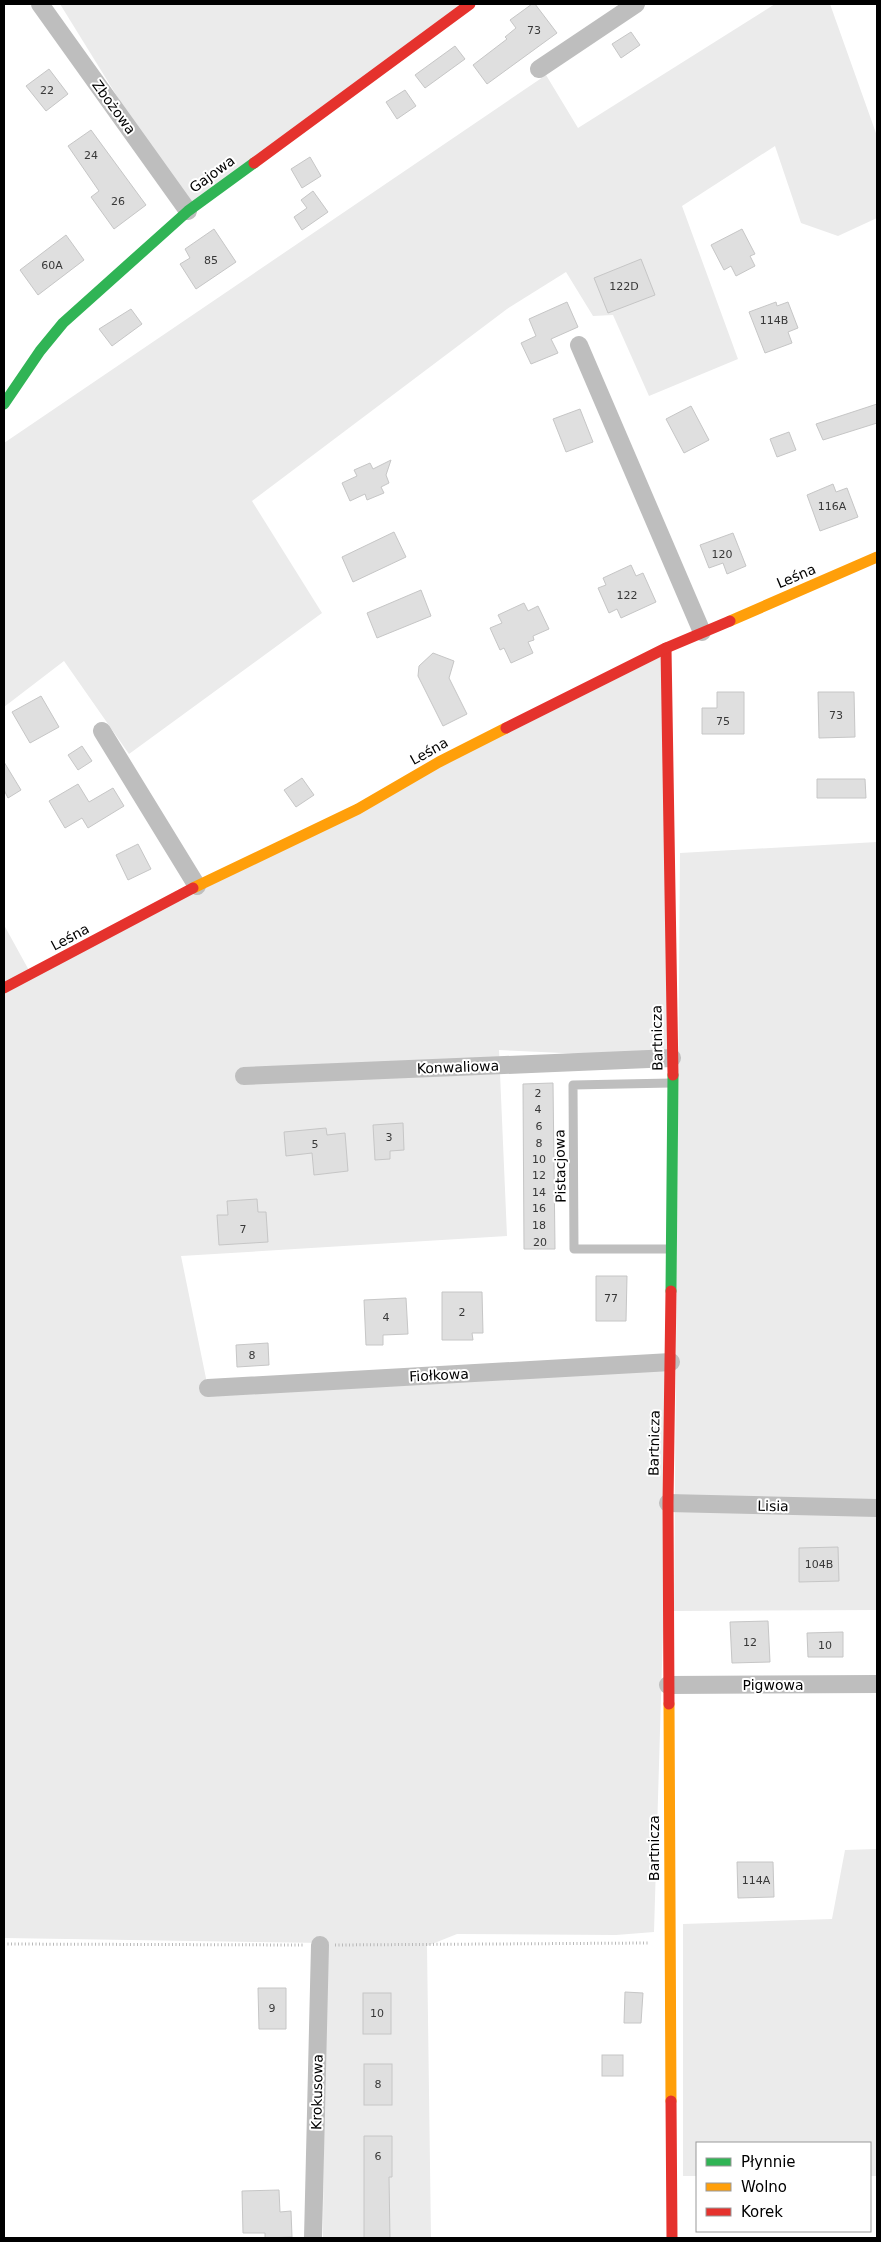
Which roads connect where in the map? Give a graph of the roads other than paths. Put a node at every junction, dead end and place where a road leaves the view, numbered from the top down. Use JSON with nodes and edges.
{"nodes":[{"id":1,"x":40,"y":4,"type":"edge"},
{"id":2,"x":636,"y":4,"type":"edge"},
{"id":3,"x":461,"y":7,"type":"edge"},
{"id":4,"x":539,"y":69,"type":"dead end"},
{"id":5,"x":188,"y":210,"type":"junction"},
{"id":6,"x":579,"y":346,"type":"dead end"},
{"id":7,"x":4,"y":404,"type":"edge"},
{"id":8,"x":877,"y":557,"type":"edge"},
{"id":9,"x":702,"y":632,"type":"junction"},
{"id":10,"x":666,"y":648,"type":"junction"},
{"id":11,"x":102,"y":731,"type":"dead end"},
{"id":12,"x":198,"y":886,"type":"junction"},
{"id":13,"x":4,"y":988,"type":"edge"},
{"id":14,"x":672,"y":1058,"type":"junction"},
{"id":15,"x":244,"y":1076,"type":"dead end"},
{"id":16,"x":673,"y":1083,"type":"junction"},
{"id":17,"x":672,"y":1249,"type":"junction"},
{"id":18,"x":671,"y":1362,"type":"junction"},
{"id":19,"x":208,"y":1388,"type":"dead end"},
{"id":20,"x":668,"y":1503,"type":"junction"},
{"id":21,"x":877,"y":1508,"type":"edge"},
{"id":22,"x":877,"y":1684,"type":"edge"},
{"id":23,"x":668,"y":1685,"type":"junction"},
{"id":24,"x":320,"y":1945,"type":"dead end"},
{"id":25,"x":313,"y":2238,"type":"edge"},
{"id":26,"x":672,"y":2238,"type":"edge"}],
"edges":[{"from":1,"to":5,"type":"street","name":"Zbożowa"},
{"from":2,"to":4,"type":"street"},
{"from":3,"to":5,"type":"street","name":"Gajowa"},
{"from":5,"to":7,"type":"street","name":"Gajowa"},
{"from":6,"to":9,"type":"street"},
{"from":8,"to":9,"type":"street","name":"Leśna"},
{"from":9,"to":10,"type":"street","name":"Leśna"},
{"from":10,"to":12,"type":"street","name":"Leśna"},
{"from":10,"to":14,"type":"street","name":"Bartnicza"},
{"from":11,"to":12,"type":"street"},
{"from":12,"to":13,"type":"street","name":"Leśna"},
{"from":14,"to":15,"type":"street","name":"Konwaliowa"},
{"from":14,"to":16,"type":"street","name":"Bartnicza"},
{"from":16,"to":17,"type":"street","name":"Bartnicza"},
{"from":16,"to":17,"type":"lane","name":"Pistacjowa"},
{"from":17,"to":18,"type":"street","name":"Bartnicza"},
{"from":18,"to":19,"type":"street","name":"Fiołkowa"},
{"from":18,"to":20,"type":"street","name":"Bartnicza"},
{"from":20,"to":21,"type":"street","name":"Lisia"},
{"from":20,"to":23,"type":"street","name":"Bartnicza"},
{"from":22,"to":23,"type":"street","name":"Pigwowa"},
{"from":23,"to":26,"type":"street","name":"Bartnicza"},
{"from":24,"to":25,"type":"street","name":"Krokusowa"}]}
